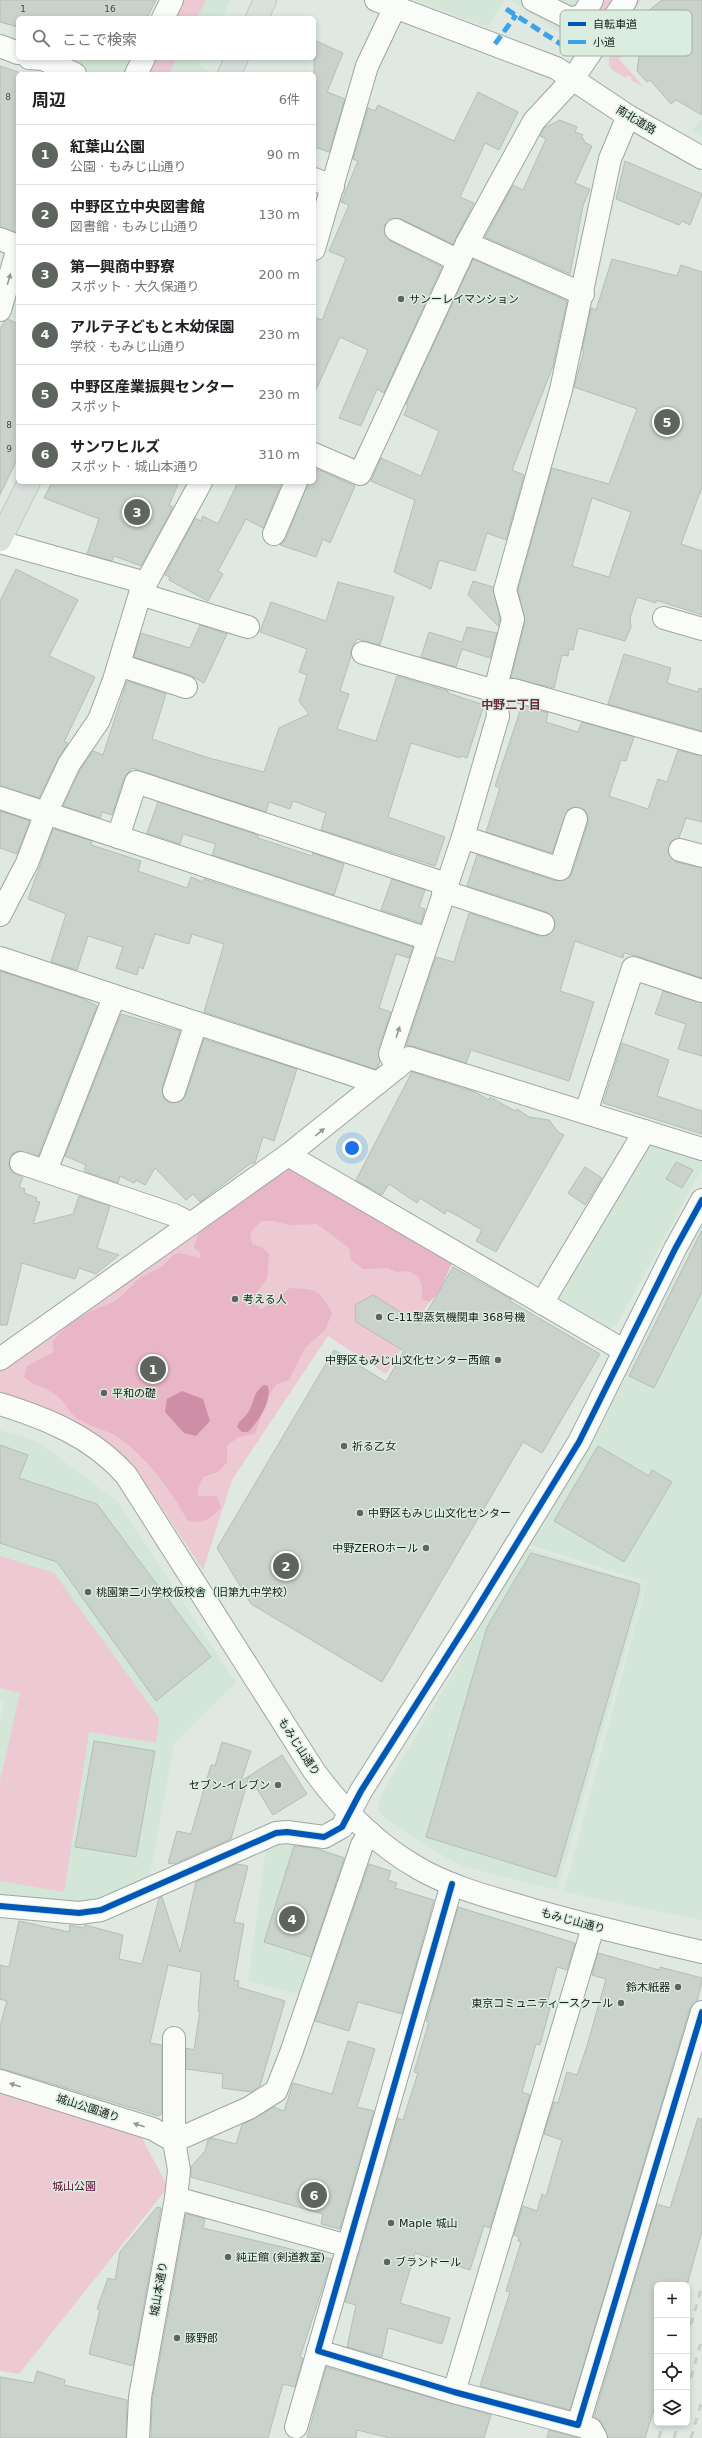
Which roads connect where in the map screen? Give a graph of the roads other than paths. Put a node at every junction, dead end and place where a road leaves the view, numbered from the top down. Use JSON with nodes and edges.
{"nodes":[{"id":1,"x":172,"y":0,"type":"edge"},
{"id":2,"x":265,"y":0,"type":"edge"},
{"id":3,"x":533,"y":0,"type":"edge"},
{"id":4,"x":592,"y":0,"type":"edge"},
{"id":5,"x":626,"y":0,"type":"edge"},
{"id":6,"x":386,"y":4,"type":"edge"},
{"id":7,"x":586,"y":10,"type":"edge"},
{"id":8,"x":619,"y":10,"type":"edge"},
{"id":9,"x":560,"y":14,"type":"edge"},
{"id":10,"x":164,"y":16,"type":"edge"},
{"id":11,"x":257,"y":16,"type":"edge"},
{"id":12,"x":0,"y":46,"type":"edge"},
{"id":13,"x":16,"y":53,"type":"edge"},
{"id":14,"x":588,"y":56,"type":"edge"},
{"id":15,"x":45,"y":60,"type":"edge"},
{"id":16,"x":143,"y":60,"type":"edge"},
{"id":17,"x":236,"y":60,"type":"edge"},
{"id":18,"x":71,"y":72,"type":"edge"},
{"id":19,"x":137,"y":72,"type":"edge"},
{"id":20,"x":230,"y":72,"type":"edge"},
{"id":21,"x":572,"y":80,"type":"junction"},
{"id":22,"x":628,"y":116,"type":"junction"},
{"id":23,"x":702,"y":158,"type":"edge"},
{"id":24,"x":323,"y":183,"type":"edge"},
{"id":25,"x":396,"y":230,"type":"dead end"},
{"id":26,"x":316,"y":234,"type":"edge"},
{"id":27,"x":0,"y":239,"type":"edge"},
{"id":28,"x":16,"y":246,"type":"edge"},
{"id":29,"x":463,"y":252,"type":"junction"},
{"id":30,"x":16,"y":254,"type":"edge"},
{"id":31,"x":583,"y":294,"type":"junction"},
{"id":32,"x":0,"y":310,"type":"edge"},
{"id":33,"x":316,"y":455,"type":"edge"},
{"id":34,"x":28,"y":484,"type":"edge"},
{"id":35,"x":200,"y":484,"type":"edge"},
{"id":36,"x":295,"y":484,"type":"edge"},
{"id":37,"x":274,"y":534,"type":"dead end"},
{"id":38,"x":0,"y":541,"type":"edge"},
{"id":39,"x":143,"y":589,"type":"junction"},
{"id":40,"x":664,"y":618,"type":"dead end"},
{"id":41,"x":248,"y":628,"type":"dead end"},
{"id":42,"x":702,"y":629,"type":"edge"},
{"id":43,"x":363,"y":653,"type":"dead end"},
{"id":44,"x":119,"y":665,"type":"junction"},
{"id":45,"x":186,"y":687,"type":"dead end"},
{"id":46,"x":496,"y":691,"type":"junction"},
{"id":47,"x":702,"y":744,"type":"edge"},
{"id":48,"x":0,"y":798,"type":"edge"},
{"id":49,"x":46,"y":813,"type":"junction"},
{"id":50,"x":576,"y":819,"type":"dead end"},
{"id":51,"x":118,"y":837,"type":"junction"},
{"id":52,"x":463,"y":837,"type":"junction"},
{"id":53,"x":680,"y":850,"type":"dead end"},
{"id":54,"x":702,"y":856,"type":"edge"},
{"id":55,"x":445,"y":888,"type":"junction"},
{"id":56,"x":0,"y":915,"type":"edge"},
{"id":57,"x":543,"y":924,"type":"dead end"},
{"id":58,"x":428,"y":939,"type":"junction"},
{"id":59,"x":0,"y":958,"type":"edge"},
{"id":60,"x":702,"y":991,"type":"edge"},
{"id":61,"x":114,"y":997,"type":"junction"},
{"id":62,"x":196,"y":1023,"type":"junction"},
{"id":63,"x":397,"y":1068,"type":"junction"},
{"id":64,"x":378,"y":1083,"type":"junction"},
{"id":65,"x":174,"y":1091,"type":"dead end"},
{"id":66,"x":586,"y":1112,"type":"junction"},
{"id":67,"x":645,"y":1131,"type":"junction"},
{"id":68,"x":702,"y":1149,"type":"edge"},
{"id":69,"x":288,"y":1155,"type":"junction"},
{"id":70,"x":21,"y":1163,"type":"dead end"},
{"id":71,"x":48,"y":1163,"type":"dead end"},
{"id":72,"x":702,"y":1200,"type":"edge"},
{"id":73,"x":191,"y":1224,"type":"junction"},
{"id":74,"x":542,"y":1303,"type":"junction"},
{"id":75,"x":623,"y":1350,"type":"junction"},
{"id":76,"x":0,"y":1359,"type":"edge"},
{"id":77,"x":0,"y":1404,"type":"edge"},
{"id":78,"x":350,"y":1814,"type":"junction"},
{"id":79,"x":370,"y":1833,"type":"junction"},
{"id":80,"x":452,"y":1884,"type":"junction"},
{"id":81,"x":0,"y":1906,"type":"edge"},
{"id":82,"x":593,"y":1927,"type":"junction"},
{"id":83,"x":702,"y":1952,"type":"edge"},
{"id":84,"x":702,"y":2012,"type":"edge"},
{"id":85,"x":174,"y":2038,"type":"dead end"},
{"id":86,"x":0,"y":2081,"type":"edge"},
{"id":87,"x":174,"y":2141,"type":"junction"},
{"id":88,"x":176,"y":2198,"type":"junction"},
{"id":89,"x":348,"y":2246,"type":"junction"},
{"id":90,"x":318,"y":2351,"type":"junction"},
{"id":91,"x":454,"y":2392,"type":"junction"},
{"id":92,"x":578,"y":2425,"type":"junction"},
{"id":93,"x":296,"y":2427,"type":"dead end"},
{"id":94,"x":138,"y":2438,"type":"edge"},
{"id":95,"x":596,"y":2438,"type":"edge"}],
"edges":[{"from":1,"to":10,"type":"street"},
{"from":2,"to":11,"type":"main road"},
{"from":3,"to":9,"type":"street"},
{"from":4,"to":7,"type":"street"},
{"from":5,"to":8,"type":"street"},
{"from":6,"to":21,"type":"street","name":"南北道路"},
{"from":6,"to":24,"type":"street"},
{"from":12,"to":13,"type":"street"},
{"from":14,"to":21,"type":"street"},
{"from":15,"to":18,"type":"street"},
{"from":16,"to":19,"type":"street"},
{"from":17,"to":20,"type":"main road"},
{"from":21,"to":22,"type":"street","name":"南北道路"},
{"from":21,"to":29,"type":"street"},
{"from":22,"to":23,"type":"street","name":"南北道路"},
{"from":22,"to":31,"type":"street"},
{"from":24,"to":26,"type":"street"},
{"from":25,"to":29,"type":"street"},
{"from":27,"to":28,"type":"street"},
{"from":29,"to":31,"type":"street"},
{"from":29,"to":33,"type":"street"},
{"from":32,"to":30,"type":"street","one_way":true},
{"from":31,"to":46,"type":"street"},
{"from":34,"to":38,"type":"main road"},
{"from":35,"to":39,"type":"street"},
{"from":36,"to":37,"type":"street"},
{"from":38,"to":39,"type":"street"},
{"from":39,"to":41,"type":"street"},
{"from":39,"to":44,"type":"street"},
{"from":40,"to":42,"type":"street"},
{"from":43,"to":46,"type":"street"},
{"from":44,"to":45,"type":"street"},
{"from":44,"to":49,"type":"street"},
{"from":46,"to":47,"type":"street"},
{"from":46,"to":52,"type":"street"},
{"from":48,"to":49,"type":"street"},
{"from":49,"to":51,"type":"street"},
{"from":49,"to":56,"type":"street"},
{"from":50,"to":52,"type":"street"},
{"from":51,"to":55,"type":"street"},
{"from":51,"to":58,"type":"street"},
{"from":52,"to":55,"type":"street"},
{"from":53,"to":54,"type":"street"},
{"from":55,"to":57,"type":"street"},
{"from":55,"to":58,"type":"street"},
{"from":63,"to":58,"type":"street","one_way":true},
{"from":59,"to":61,"type":"street"},
{"from":60,"to":66,"type":"street"},
{"from":61,"to":62,"type":"street"},
{"from":61,"to":71,"type":"street"},
{"from":62,"to":64,"type":"street"},
{"from":62,"to":65,"type":"street"},
{"from":63,"to":64,"type":"street"},
{"from":63,"to":66,"type":"street"},
{"from":69,"to":64,"type":"street","one_way":true},
{"from":66,"to":67,"type":"street"},
{"from":67,"to":68,"type":"street"},
{"from":67,"to":74,"type":"street"},
{"from":69,"to":73,"type":"street"},
{"from":69,"to":74,"type":"street"},
{"from":70,"to":73,"type":"street"},
{"from":72,"to":75,"type":"street"},
{"from":73,"to":76,"type":"street"},
{"from":74,"to":75,"type":"street"},
{"from":75,"to":78,"type":"street"},
{"from":77,"to":78,"type":"street","name":"もみじ山通り"},
{"from":78,"to":79,"type":"street","name":"もみじ山通り"},
{"from":78,"to":81,"type":"street"},
{"from":79,"to":80,"type":"street","name":"もみじ山通り"},
{"from":79,"to":87,"type":"street"},
{"from":80,"to":82,"type":"street","name":"もみじ山通り"},
{"from":80,"to":89,"type":"street"},
{"from":82,"to":83,"type":"street","name":"もみじ山通り"},
{"from":82,"to":91,"type":"street"},
{"from":84,"to":92,"type":"street"},
{"from":85,"to":87,"type":"street","name":"城山本通り"},
{"from":87,"to":86,"type":"street","name":"城山公園通り","one_way":true},
{"from":87,"to":88,"type":"street","name":"城山本通り"},
{"from":88,"to":89,"type":"street"},
{"from":88,"to":94,"type":"street","name":"城山本通り"},
{"from":89,"to":90,"type":"street"},
{"from":90,"to":91,"type":"street"},
{"from":90,"to":93,"type":"street"},
{"from":91,"to":92,"type":"street"},
{"from":92,"to":95,"type":"street"}]}
